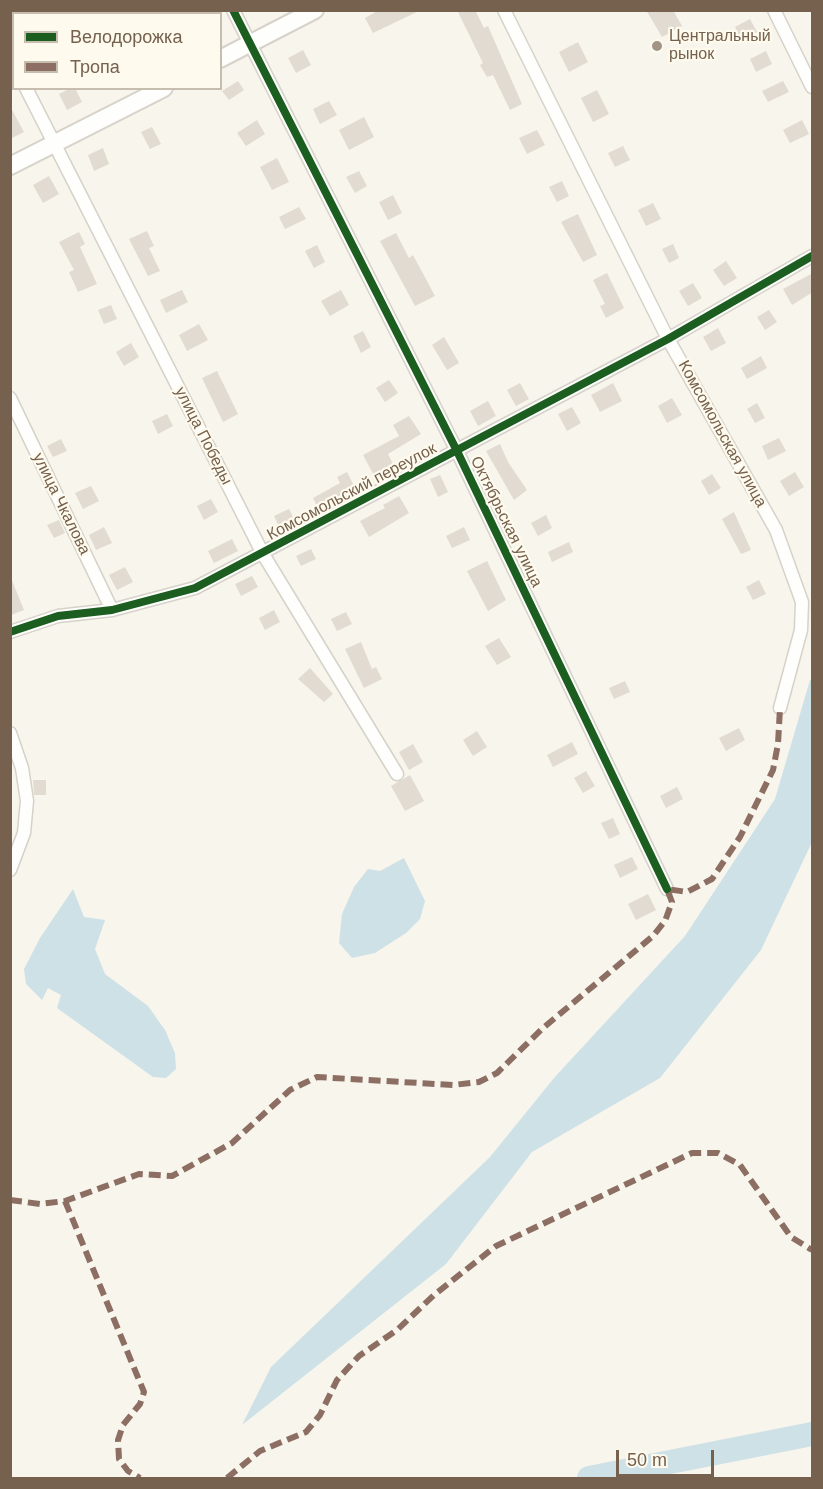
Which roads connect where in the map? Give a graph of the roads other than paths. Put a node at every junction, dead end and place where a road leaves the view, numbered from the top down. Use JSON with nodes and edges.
{"nodes":[{"id":1,"x":233,"y":10,"type":"edge"},
{"id":2,"x":315,"y":10,"type":"edge"},
{"id":3,"x":504,"y":10,"type":"edge"},
{"id":4,"x":774,"y":10,"type":"edge"},
{"id":5,"x":250,"y":45,"type":"junction"},
{"id":6,"x":222,"y":59,"type":"edge"},
{"id":7,"x":813,"y":87,"type":"edge"},
{"id":8,"x":27,"y":90,"type":"edge"},
{"id":9,"x":160,"y":90,"type":"edge"},
{"id":10,"x":54,"y":144,"type":"junction"},
{"id":11,"x":10,"y":166,"type":"edge"},
{"id":12,"x":813,"y":256,"type":"edge"},
{"id":13,"x":668,"y":339,"type":"junction"},
{"id":14,"x":10,"y":398,"type":"edge"},
{"id":15,"x":457,"y":451,"type":"junction"},
{"id":16,"x":263,"y":554,"type":"junction"},
{"id":17,"x":112,"y":610,"type":"junction"},
{"id":18,"x":10,"y":632,"type":"edge"},
{"id":19,"x":780,"y":708,"type":"dead end"},
{"id":20,"x":10,"y":733,"type":"edge"},
{"id":21,"x":397,"y":774,"type":"dead end"},
{"id":22,"x":10,"y":870,"type":"edge"},
{"id":23,"x":667,"y":889,"type":"dead end"}],
"edges":[{"from":1,"to":5,"type":"street","name":"Октябрьская улица"},
{"from":2,"to":5,"type":"street"},
{"from":3,"to":13,"type":"street","name":"Комсомольская улица"},
{"from":4,"to":7,"type":"street"},
{"from":5,"to":6,"type":"street"},
{"from":5,"to":15,"type":"street","name":"Октябрьская улица"},
{"from":8,"to":10,"type":"street","name":"улица Победы"},
{"from":9,"to":10,"type":"street"},
{"from":10,"to":11,"type":"street"},
{"from":10,"to":16,"type":"street","name":"улица Победы"},
{"from":12,"to":13,"type":"street","name":"Комсомольский переулок"},
{"from":13,"to":15,"type":"street","name":"Комсомольский переулок"},
{"from":13,"to":19,"type":"street","name":"Комсомольская улица"},
{"from":14,"to":17,"type":"street","name":"улица Чкалова"},
{"from":15,"to":16,"type":"street","name":"Комсомольский переулок"},
{"from":15,"to":23,"type":"street","name":"Октябрьская улица"},
{"from":16,"to":17,"type":"street","name":"Комсомольский переулок"},
{"from":16,"to":21,"type":"street","name":"улица Победы"},
{"from":17,"to":18,"type":"street","name":"Комсомольский переулок"},
{"from":20,"to":22,"type":"street"}]}
